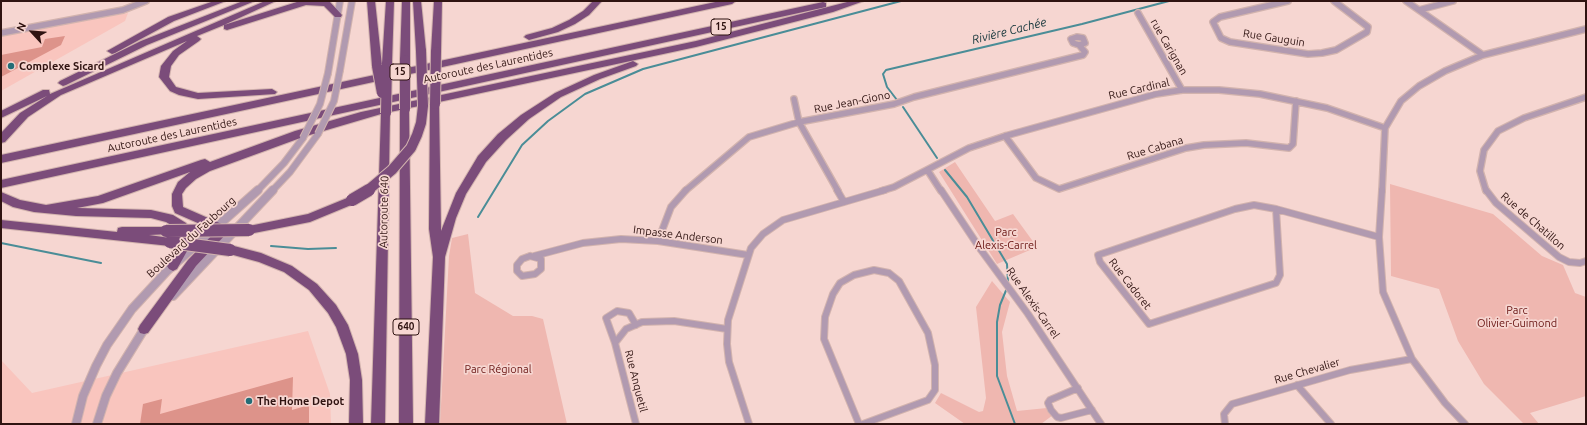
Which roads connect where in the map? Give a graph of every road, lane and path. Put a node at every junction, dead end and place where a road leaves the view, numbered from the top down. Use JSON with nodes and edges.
{"nodes":[{"id":1,"x":222,"y":1,"type":"edge"},
{"id":2,"x":251,"y":1,"type":"edge"},
{"id":3,"x":272,"y":1,"type":"edge"},
{"id":4,"x":340,"y":1,"type":"edge"},
{"id":5,"x":352,"y":1,"type":"edge"},
{"id":6,"x":371,"y":1,"type":"edge"},
{"id":7,"x":390,"y":1,"type":"edge"},
{"id":8,"x":406,"y":1,"type":"edge"},
{"id":9,"x":417,"y":1,"type":"edge"},
{"id":10,"x":438,"y":1,"type":"edge"},
{"id":11,"x":598,"y":1,"type":"edge"},
{"id":12,"x":732,"y":1,"type":"edge"},
{"id":13,"x":840,"y":1,"type":"edge"},
{"id":14,"x":860,"y":1,"type":"edge"},
{"id":15,"x":1288,"y":1,"type":"edge"},
{"id":16,"x":1334,"y":1,"type":"edge"},
{"id":17,"x":1406,"y":1,"type":"edge"},
{"id":18,"x":1453,"y":1,"type":"edge"},
{"id":19,"x":144,"y":2,"type":"edge"},
{"id":20,"x":307,"y":2,"type":"edge"},
{"id":21,"x":1418,"y":10,"type":"junction"},
{"id":22,"x":1138,"y":13,"type":"dead end"},
{"id":23,"x":338,"y":15,"type":"junction"},
{"id":24,"x":1586,"y":29,"type":"edge"},
{"id":25,"x":1,"y":33,"type":"edge"},
{"id":26,"x":696,"y":44,"type":"junction"},
{"id":27,"x":1079,"y":45,"type":"dead end"},
{"id":28,"x":1483,"y":55,"type":"junction"},
{"id":29,"x":1182,"y":90,"type":"junction"},
{"id":30,"x":272,"y":92,"type":"junction"},
{"id":31,"x":45,"y":93,"type":"junction"},
{"id":32,"x":1586,"y":97,"type":"edge"},
{"id":33,"x":794,"y":99,"type":"dead end"},
{"id":34,"x":1296,"y":101,"type":"junction"},
{"id":35,"x":367,"y":104,"type":"junction"},
{"id":36,"x":386,"y":113,"type":"junction"},
{"id":37,"x":1,"y":115,"type":"edge"},
{"id":38,"x":799,"y":122,"type":"junction"},
{"id":39,"x":1385,"y":128,"type":"junction"},
{"id":40,"x":1005,"y":136,"type":"junction"},
{"id":41,"x":1,"y":139,"type":"edge"},
{"id":42,"x":67,"y":144,"type":"junction"},
{"id":43,"x":1,"y":159,"type":"edge"},
{"id":44,"x":928,"y":171,"type":"junction"},
{"id":45,"x":1,"y":184,"type":"edge"},
{"id":46,"x":2,"y":197,"type":"edge"},
{"id":47,"x":844,"y":202,"type":"junction"},
{"id":48,"x":1276,"y":208,"type":"junction"},
{"id":49,"x":46,"y":209,"type":"junction"},
{"id":50,"x":1,"y":224,"type":"edge"},
{"id":51,"x":218,"y":227,"type":"junction"},
{"id":52,"x":75,"y":232,"type":"junction"},
{"id":53,"x":1379,"y":237,"type":"junction"},
{"id":54,"x":658,"y":241,"type":"junction"},
{"id":55,"x":748,"y":255,"type":"junction"},
{"id":56,"x":534,"y":256,"type":"dead end"},
{"id":57,"x":439,"y":257,"type":"junction"},
{"id":58,"x":1586,"y":260,"type":"edge"},
{"id":59,"x":173,"y":266,"type":"junction"},
{"id":60,"x":636,"y":325,"type":"junction"},
{"id":61,"x":144,"y":329,"type":"junction"},
{"id":62,"x":727,"y":329,"type":"junction"},
{"id":63,"x":615,"y":343,"type":"junction"},
{"id":64,"x":1412,"y":359,"type":"junction"},
{"id":65,"x":1297,"y":385,"type":"junction"},
{"id":66,"x":1078,"y":388,"type":"junction"},
{"id":67,"x":1092,"y":410,"type":"junction"},
{"id":68,"x":76,"y":424,"type":"edge"},
{"id":69,"x":97,"y":424,"type":"edge"},
{"id":70,"x":356,"y":424,"type":"edge"},
{"id":71,"x":378,"y":424,"type":"edge"},
{"id":72,"x":406,"y":424,"type":"edge"},
{"id":73,"x":432,"y":424,"type":"edge"},
{"id":74,"x":636,"y":424,"type":"edge"},
{"id":75,"x":749,"y":424,"type":"edge"},
{"id":76,"x":860,"y":424,"type":"edge"},
{"id":77,"x":863,"y":424,"type":"edge"},
{"id":78,"x":1101,"y":424,"type":"edge"},
{"id":79,"x":1225,"y":424,"type":"edge"},
{"id":80,"x":1331,"y":424,"type":"edge"},
{"id":81,"x":1465,"y":424,"type":"edge"}],
"edges":[{"from":1,"to":31,"type":"highway"},
{"from":2,"to":31,"type":"highway"},
{"from":3,"to":41,"type":"highway"},
{"from":4,"to":23,"type":"street","name":"Boulevard du Faubourg"},
{"from":5,"to":61,"type":"street","bridge":true},
{"from":6,"to":36,"type":"highway","bridge":true},
{"from":7,"to":36,"type":"highway","name":"Autoroute 640","number":"640","bridge":true},
{"from":8,"to":72,"type":"highway","name":"Autoroute 640","number":"640","bridge":true},
{"from":9,"to":52,"type":"highway","bridge":true},
{"from":10,"to":57,"type":"highway","bridge":true},
{"from":11,"to":30,"type":"highway"},
{"from":12,"to":42,"type":"highway","name":"Autoroute des Laurentides","number":"15"},
{"from":13,"to":35,"type":"highway","name":"Autoroute des Laurentides","number":"15"},
{"from":14,"to":26,"type":"highway"},
{"from":15,"to":16,"type":"street","name":"Rue Gauguin"},
{"from":17,"to":21,"type":"street"},
{"from":18,"to":21,"type":"street"},
{"from":19,"to":25,"type":"street"},
{"from":20,"to":23,"type":"highway"},
{"from":20,"to":30,"type":"highway"},
{"from":21,"to":28,"type":"street"},
{"from":22,"to":29,"type":"street","name":"rue Carignan"},
{"from":23,"to":51,"type":"street","name":"Boulevard du Faubourg","bridge":true},
{"from":24,"to":28,"type":"street"},
{"from":26,"to":51,"type":"highway"},
{"from":26,"to":57,"type":"highway"},
{"from":27,"to":38,"type":"street","name":"Rue Jean-Giono"},
{"from":28,"to":39,"type":"street"},
{"from":29,"to":34,"type":"street","name":"Rue Cardinal"},
{"from":29,"to":40,"type":"street","name":"Rue Cardinal"},
{"from":30,"to":42,"type":"highway"},
{"from":31,"to":37,"type":"highway"},
{"from":32,"to":58,"type":"street","name":"Rue de Chatillon"},
{"from":33,"to":38,"type":"street"},
{"from":34,"to":39,"type":"street","name":"Rue Cardinal"},
{"from":34,"to":40,"type":"street","name":"Rue Cabana"},
{"from":35,"to":45,"type":"highway","name":"Autoroute des Laurentides","number":"15"},
{"from":35,"to":49,"type":"highway"},
{"from":36,"to":71,"type":"highway","name":"Autoroute 640","number":"640"},
{"from":38,"to":47,"type":"street"},
{"from":38,"to":54,"type":"street","name":"Rue Jean-Giono"},
{"from":39,"to":53,"type":"street"},
{"from":40,"to":44,"type":"street","name":"Rue Cardinal"},
{"from":42,"to":43,"type":"highway","name":"Autoroute des Laurentides","number":"15"},
{"from":44,"to":47,"type":"street","name":"Rue Cardinal"},
{"from":44,"to":66,"type":"street","name":"Rue Alexis-Carrel"},
{"from":46,"to":49,"type":"highway"},
{"from":47,"to":55,"type":"street","name":"Rue Cardinal"},
{"from":48,"to":48,"type":"street","name":"Rue Cadoret"},
{"from":48,"to":53,"type":"street","name":"Rue Cadoret"},
{"from":49,"to":59,"type":"highway"},
{"from":50,"to":52,"type":"highway"},
{"from":51,"to":59,"type":"street","name":"Boulevard du Faubourg"},
{"from":51,"to":61,"type":"highway"},
{"from":52,"to":70,"type":"highway","bridge":true},
{"from":53,"to":64,"type":"street"},
{"from":54,"to":55,"type":"street","name":"Impasse Anderson"},
{"from":54,"to":56,"type":"street","name":"Impasse Anderson"},
{"from":55,"to":62,"type":"street","name":"Rue Cardinal"},
{"from":57,"to":73,"type":"highway"},
{"from":59,"to":68,"type":"street","name":"Boulevard du Faubourg"},
{"from":60,"to":62,"type":"street","name":"Rue Anquetil"},
{"from":60,"to":63,"type":"street","name":"Rue Anquetil"},
{"from":60,"to":63,"type":"street","name":"Rue Anquetil"},
{"from":61,"to":69,"type":"street"},
{"from":62,"to":75,"type":"street","name":"Rue Cardinal"},
{"from":63,"to":74,"type":"street","name":"Rue Anquetil"},
{"from":64,"to":65,"type":"street","name":"Rue Chevalier"},
{"from":64,"to":81,"type":"street"},
{"from":65,"to":79,"type":"street","name":"Rue Chevalier"},
{"from":65,"to":80,"type":"street"},
{"from":66,"to":67,"type":"street","name":"Rue Alexis-Carrel"},
{"from":66,"to":67,"type":"street"},
{"from":67,"to":78,"type":"street","name":"Rue Alexis-Carrel"},
{"from":76,"to":77,"type":"street"}]}
